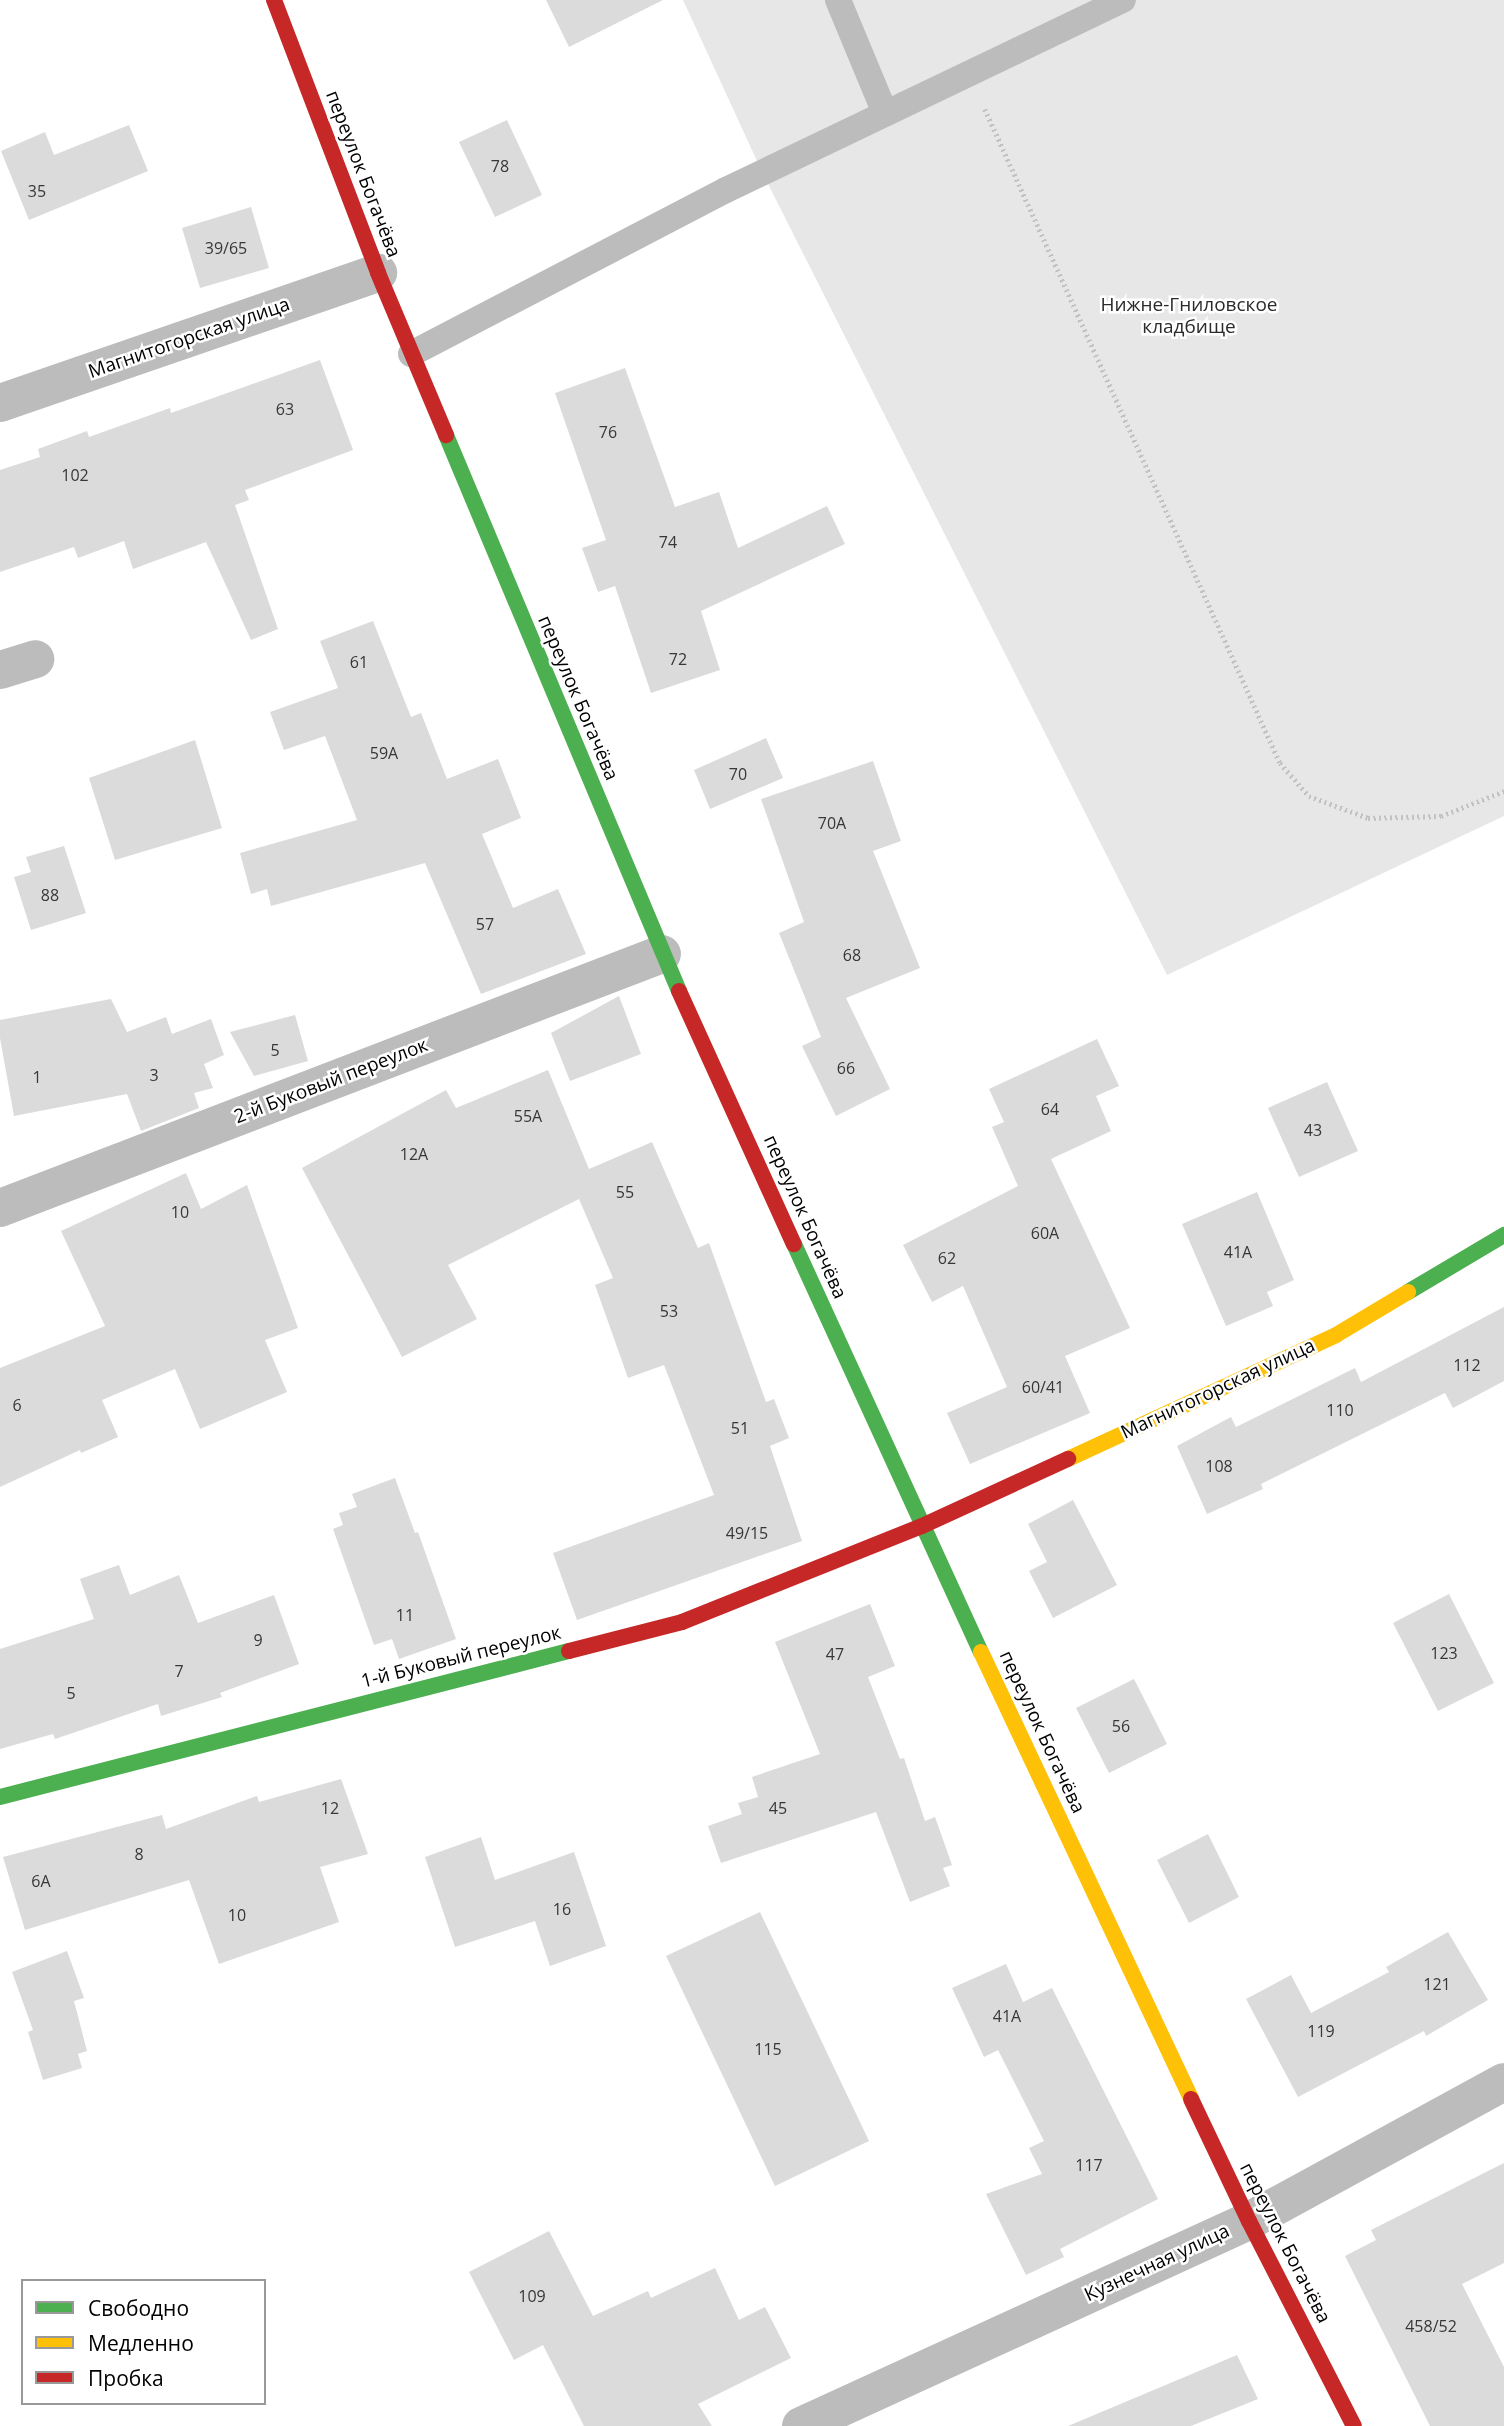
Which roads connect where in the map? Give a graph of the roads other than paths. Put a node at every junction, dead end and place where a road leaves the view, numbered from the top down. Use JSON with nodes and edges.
{"nodes":[{"id":1,"x":274,"y":0,"type":"edge"},
{"id":2,"x":838,"y":0,"type":"edge"},
{"id":3,"x":1122,"y":0,"type":"edge"},
{"id":4,"x":885,"y":113,"type":"junction"},
{"id":5,"x":378,"y":273,"type":"junction"},
{"id":6,"x":411,"y":354,"type":"junction"},
{"id":7,"x":0,"y":403,"type":"edge"},
{"id":8,"x":662,"y":954,"type":"junction"},
{"id":9,"x":0,"y":1208,"type":"edge"},
{"id":10,"x":1504,"y":1235,"type":"edge"},
{"id":11,"x":922,"y":1526,"type":"junction"},
{"id":12,"x":0,"y":1797,"type":"edge"},
{"id":13,"x":1504,"y":2082,"type":"edge"},
{"id":14,"x":1249,"y":2221,"type":"junction"},
{"id":15,"x":801,"y":2426,"type":"edge"},
{"id":16,"x":1354,"y":2426,"type":"edge"}],
"edges":[{"from":1,"to":5,"type":"street","name":"переулок Богачёва"},
{"from":2,"to":4,"type":"lane"},
{"from":3,"to":4,"type":"lane"},
{"from":4,"to":6,"type":"lane"},
{"from":5,"to":6,"type":"street","name":"переулок Богачёва"},
{"from":5,"to":7,"type":"street","name":"Магнитогорская улица"},
{"from":6,"to":8,"type":"street","name":"переулок Богачёва"},
{"from":8,"to":9,"type":"street","name":"2-й Буковый переулок"},
{"from":8,"to":11,"type":"street","name":"переулок Богачёва"},
{"from":10,"to":11,"type":"street","name":"Магнитогорская улица"},
{"from":11,"to":12,"type":"street","name":"1-й Буковый переулок"},
{"from":11,"to":14,"type":"street","name":"переулок Богачёва"},
{"from":13,"to":14,"type":"street","name":"Кузнечная улица"},
{"from":14,"to":15,"type":"street","name":"Кузнечная улица"},
{"from":14,"to":16,"type":"street","name":"переулок Богачёва"}]}
